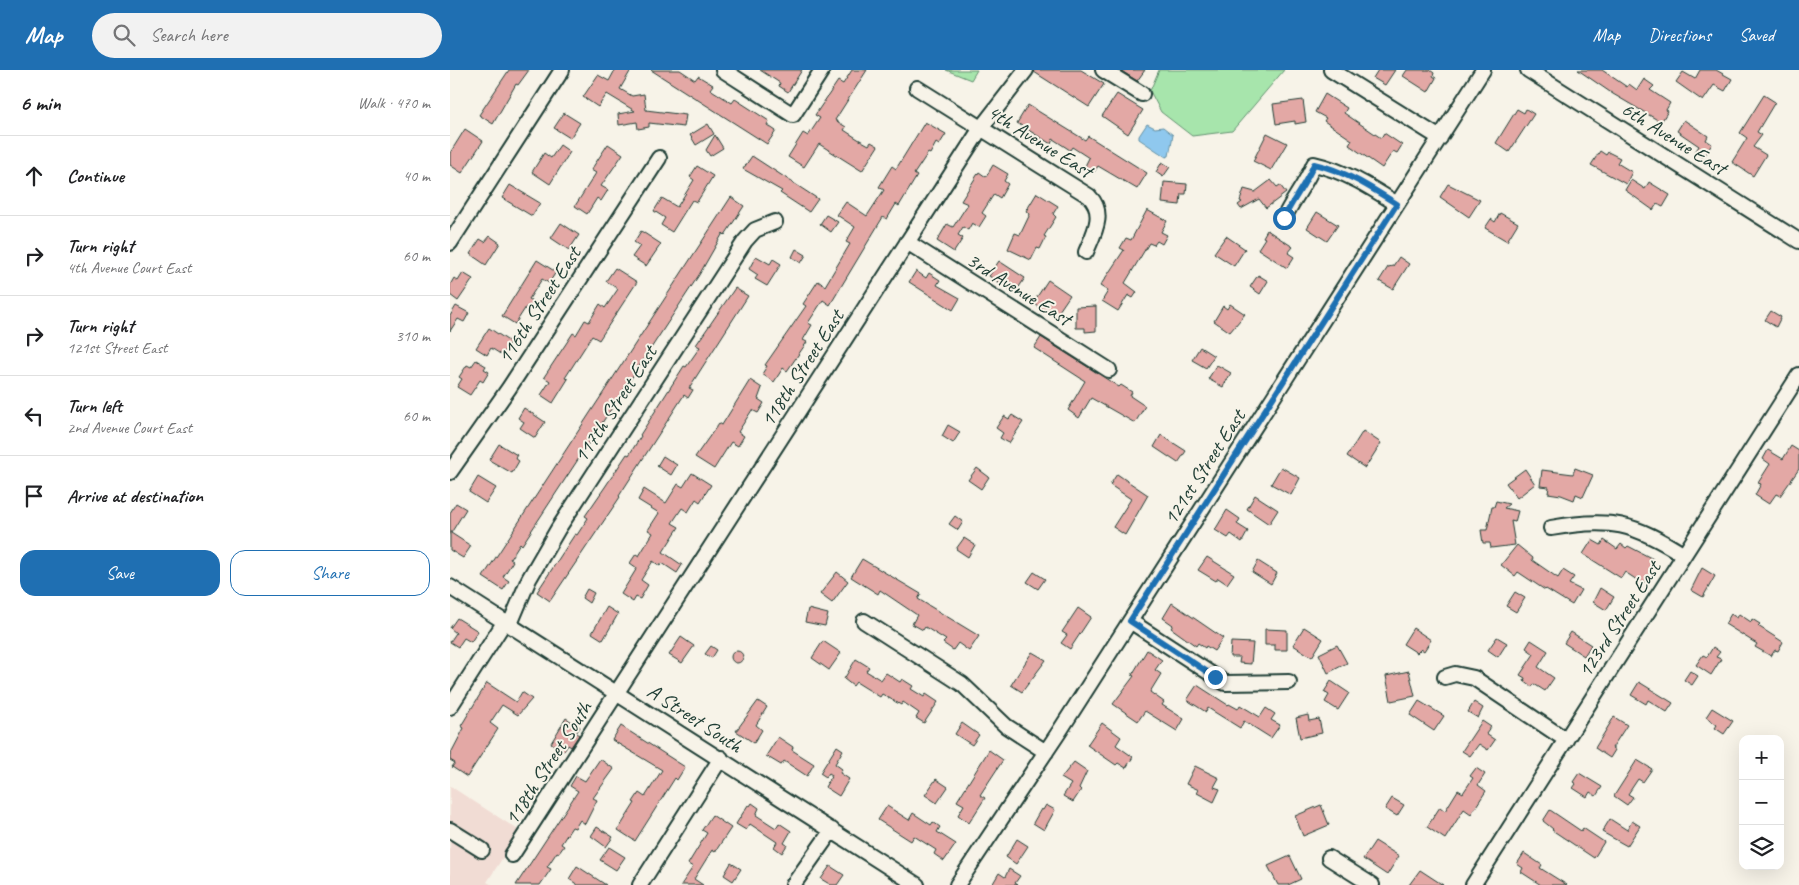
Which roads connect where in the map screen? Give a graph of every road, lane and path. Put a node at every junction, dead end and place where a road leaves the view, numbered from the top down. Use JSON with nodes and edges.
{"nodes":[{"id":1,"x":562,"y":70,"type":"edge"},
{"id":2,"x":723,"y":70,"type":"edge"},
{"id":3,"x":822,"y":70,"type":"edge"},
{"id":4,"x":1026,"y":70,"type":"edge"},
{"id":5,"x":1103,"y":70,"type":"edge"},
{"id":6,"x":1332,"y":70,"type":"edge"},
{"id":7,"x":1483,"y":70,"type":"edge"},
{"id":8,"x":1528,"y":70,"type":"edge"},
{"id":9,"x":917,"y":88,"type":"dead end"},
{"id":10,"x":1142,"y":94,"type":"dead end"},
{"id":11,"x":980,"y":128,"type":"junction"},
{"id":12,"x":1440,"y":138,"type":"junction"},
{"id":13,"x":658,"y":158,"type":"dead end"},
{"id":14,"x":1397,"y":204,"type":"junction"},
{"id":15,"x":1284,"y":218,"type":"dead end"},
{"id":16,"x":775,"y":222,"type":"dead end"},
{"id":17,"x":1799,"y":241,"type":"edge"},
{"id":18,"x":907,"y":242,"type":"junction"},
{"id":19,"x":450,"y":243,"type":"edge"},
{"id":20,"x":1086,"y":252,"type":"dead end"},
{"id":21,"x":1109,"y":370,"type":"dead end"},
{"id":22,"x":1799,"y":375,"type":"edge"},
{"id":23,"x":450,"y":472,"type":"edge"},
{"id":24,"x":1551,"y":528,"type":"dead end"},
{"id":25,"x":1684,"y":555,"type":"junction"},
{"id":26,"x":450,"y":587,"type":"edge"},
{"id":27,"x":864,"y":620,"type":"dead end"},
{"id":28,"x":1130,"y":621,"type":"junction"},
{"id":29,"x":507,"y":622,"type":"junction"},
{"id":30,"x":1445,"y":677,"type":"dead end"},
{"id":31,"x":1289,"y":682,"type":"dead end"},
{"id":32,"x":618,"y":692,"type":"junction"},
{"id":33,"x":450,"y":707,"type":"edge"},
{"id":34,"x":1566,"y":740,"type":"junction"},
{"id":35,"x":1046,"y":752,"type":"junction"},
{"id":36,"x":721,"y":758,"type":"junction"},
{"id":37,"x":450,"y":830,"type":"edge"},
{"id":38,"x":832,"y":830,"type":"junction"},
{"id":39,"x":482,"y":850,"type":"dead end"},
{"id":40,"x":512,"y":855,"type":"dead end"},
{"id":41,"x":1329,"y":858,"type":"dead end"},
{"id":42,"x":640,"y":885,"type":"edge"},
{"id":43,"x":793,"y":885,"type":"edge"},
{"id":44,"x":917,"y":885,"type":"edge"},
{"id":45,"x":957,"y":885,"type":"edge"},
{"id":46,"x":1372,"y":885,"type":"edge"},
{"id":47,"x":1473,"y":885,"type":"edge"}],
"edges":[{"from":1,"to":19,"type":"street"},
{"from":2,"to":3,"type":"street"},
{"from":4,"to":11,"type":"street","name":"118th Street East"},
{"from":5,"to":10,"type":"street"},
{"from":6,"to":12,"type":"street"},
{"from":7,"to":12,"type":"street","name":"121st Street East"},
{"from":8,"to":17,"type":"street","name":"6th Avenue East"},
{"from":9,"to":11,"type":"street","name":"4th Avenue East"},
{"from":11,"to":18,"type":"street","name":"118th Street East"},
{"from":11,"to":20,"type":"street","name":"4th Avenue East"},
{"from":12,"to":14,"type":"street","name":"121st Street East"},
{"from":13,"to":23,"type":"street","name":"116th Street East"},
{"from":14,"to":15,"type":"street"},
{"from":14,"to":28,"type":"street","name":"121st Street East"},
{"from":16,"to":29,"type":"street","name":"117th Street East"},
{"from":18,"to":21,"type":"street","name":"3rd Avenue East"},
{"from":18,"to":32,"type":"street","name":"118th Street East"},
{"from":22,"to":25,"type":"street","name":"123rd Street East"},
{"from":24,"to":25,"type":"street"},
{"from":25,"to":34,"type":"street","name":"123rd Street East"},
{"from":26,"to":29,"type":"street","name":"A Street South"},
{"from":27,"to":35,"type":"street"},
{"from":28,"to":31,"type":"street"},
{"from":28,"to":35,"type":"street","name":"121st Street East"},
{"from":29,"to":32,"type":"street","name":"A Street South"},
{"from":29,"to":33,"type":"street","name":"117th Street East"},
{"from":30,"to":34,"type":"street"},
{"from":32,"to":36,"type":"street","name":"A Street South"},
{"from":32,"to":40,"type":"street","name":"118th Street South"},
{"from":34,"to":47,"type":"street","name":"123rd Street East"},
{"from":35,"to":45,"type":"street","name":"121st Street East"},
{"from":36,"to":38,"type":"street","name":"A Street South"},
{"from":36,"to":42,"type":"street"},
{"from":37,"to":39,"type":"street"},
{"from":38,"to":43,"type":"street"},
{"from":38,"to":44,"type":"street","name":"A Street South"},
{"from":41,"to":46,"type":"street"}]}
